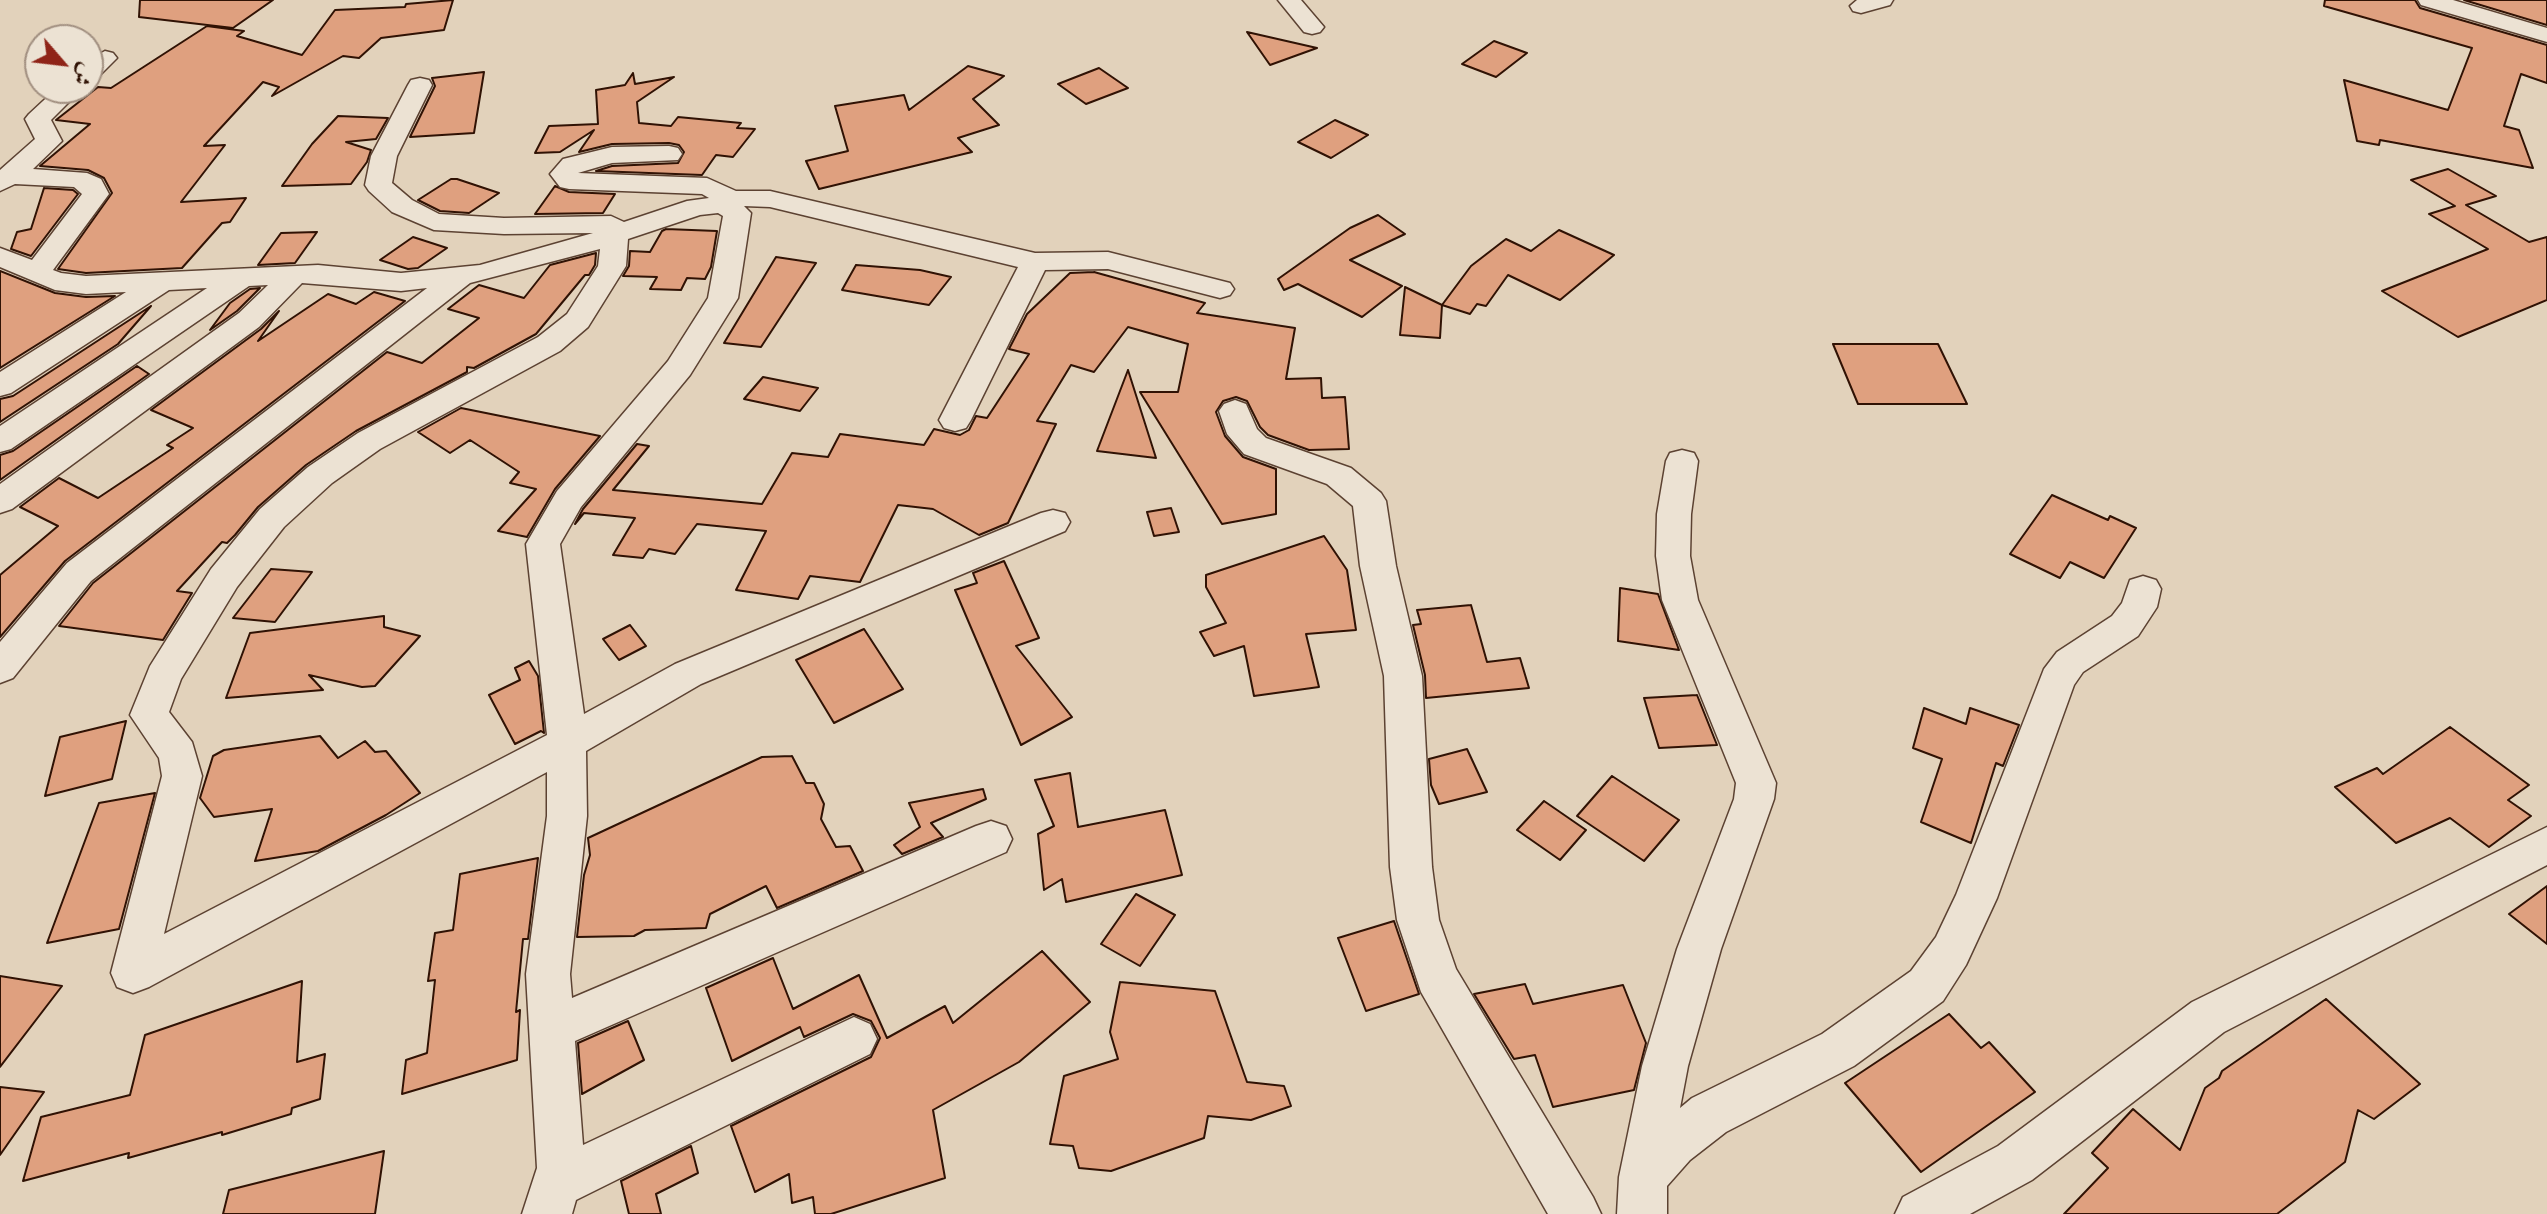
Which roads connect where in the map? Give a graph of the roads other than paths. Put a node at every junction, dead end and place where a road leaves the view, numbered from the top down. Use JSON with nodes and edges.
{"nodes":[{"id":1,"x":1289,"y":0,"type":"edge"},
{"id":2,"x":2429,"y":0,"type":"edge"},
{"id":3,"x":1312,"y":27,"type":"dead end"},
{"id":4,"x":2547,"y":35,"type":"edge"},
{"id":5,"x":420,"y":85,"type":"dead end"},
{"id":6,"x":54,"y":104,"type":"edge"},
{"id":7,"x":669,"y":154,"type":"dead end"},
{"id":8,"x":5,"y":180,"type":"edge"},
{"id":9,"x":728,"y":202,"type":"junction"},
{"id":10,"x":629,"y":229,"type":"junction"},
{"id":11,"x":1,"y":260,"type":"edge"},
{"id":12,"x":1035,"y":262,"type":"junction"},
{"id":13,"x":37,"y":272,"type":"junction"},
{"id":14,"x":294,"y":275,"type":"junction"},
{"id":15,"x":462,"y":275,"type":"junction"},
{"id":16,"x":245,"y":276,"type":"junction"},
{"id":17,"x":164,"y":280,"type":"junction"},
{"id":18,"x":1220,"y":289,"type":"dead end"},
{"id":19,"x":0,"y":386,"type":"edge"},
{"id":20,"x":1235,"y":411,"type":"dead end"},
{"id":21,"x":955,"y":420,"type":"dead end"},
{"id":22,"x":0,"y":441,"type":"edge"},
{"id":23,"x":1682,"y":461,"type":"dead end"},
{"id":24,"x":0,"y":501,"type":"edge"},
{"id":25,"x":1053,"y":522,"type":"dead end"},
{"id":26,"x":2143,"y":589,"type":"dead end"},
{"id":27,"x":0,"y":668,"type":"edge"},
{"id":28,"x":566,"y":743,"type":"junction"},
{"id":29,"x":991,"y":839,"type":"dead end"},
{"id":30,"x":2547,"y":845,"type":"edge"},
{"id":31,"x":552,"y":1029,"type":"junction"},
{"id":32,"x":854,"y":1039,"type":"dead end"},
{"id":33,"x":1642,"y":1196,"type":"edge"},
{"id":34,"x":552,"y":1199,"type":"edge"},
{"id":35,"x":1576,"y":1214,"type":"edge"},
{"id":36,"x":1920,"y":1214,"type":"edge"}],
"edges":[{"from":1,"to":3,"type":"street"},
{"from":2,"to":4,"type":"street"},
{"from":5,"to":10,"type":"street"},
{"from":6,"to":8,"type":"street"},
{"from":7,"to":9,"type":"street"},
{"from":8,"to":13,"type":"street"},
{"from":9,"to":10,"type":"street"},
{"from":9,"to":12,"type":"street"},
{"from":9,"to":28,"type":"street"},
{"from":10,"to":15,"type":"street"},
{"from":10,"to":28,"type":"street"},
{"from":11,"to":13,"type":"street"},
{"from":12,"to":18,"type":"street"},
{"from":12,"to":21,"type":"street"},
{"from":13,"to":17,"type":"street"},
{"from":14,"to":15,"type":"street"},
{"from":14,"to":16,"type":"street"},
{"from":14,"to":24,"type":"street"},
{"from":15,"to":27,"type":"street"},
{"from":16,"to":17,"type":"street"},
{"from":16,"to":22,"type":"street"},
{"from":17,"to":19,"type":"street"},
{"from":20,"to":35,"type":"street"},
{"from":23,"to":33,"type":"street"},
{"from":25,"to":28,"type":"street"},
{"from":26,"to":33,"type":"street"},
{"from":28,"to":31,"type":"street"},
{"from":29,"to":31,"type":"street"},
{"from":30,"to":36,"type":"street"},
{"from":31,"to":34,"type":"street"},
{"from":32,"to":34,"type":"street"}]}
